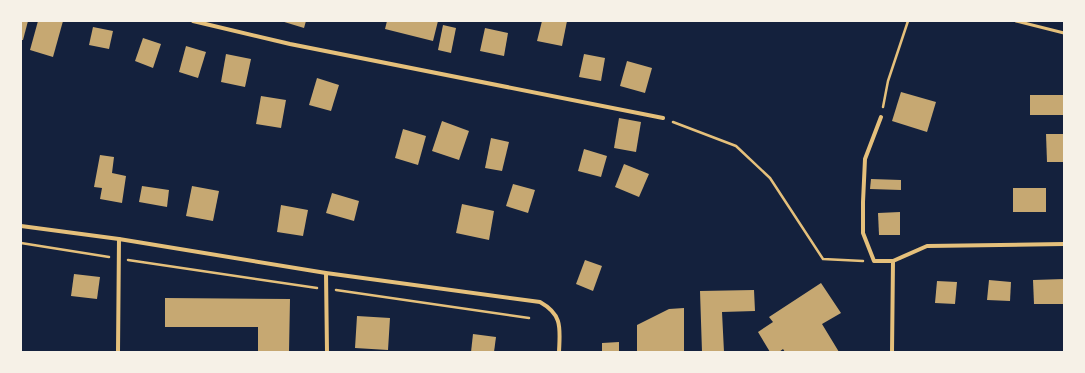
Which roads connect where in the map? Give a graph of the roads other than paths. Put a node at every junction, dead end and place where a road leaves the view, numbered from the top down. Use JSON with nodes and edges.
{"nodes":[{"id":1,"x":193,"y":21,"type":"edge"},
{"id":2,"x":1016,"y":21,"type":"edge"},
{"id":3,"x":1064,"y":33,"type":"edge"},
{"id":4,"x":881,"y":117,"type":"road end"},
{"id":5,"x":663,"y":118,"type":"road end"},
{"id":6,"x":21,"y":226,"type":"edge"},
{"id":7,"x":119,"y":239,"type":"junction"},
{"id":8,"x":1064,"y":244,"type":"edge"},
{"id":9,"x":893,"y":261,"type":"junction"},
{"id":10,"x":326,"y":273,"type":"junction"},
{"id":11,"x":118,"y":352,"type":"edge"},
{"id":12,"x":327,"y":352,"type":"edge"},
{"id":13,"x":559,"y":352,"type":"edge"},
{"id":14,"x":892,"y":352,"type":"edge"}],
"edges":[{"from":1,"to":5,"type":"street"},
{"from":2,"to":3,"type":"lane"},
{"from":4,"to":9,"type":"street"},
{"from":6,"to":7,"type":"street"},
{"from":7,"to":10,"type":"street"},
{"from":7,"to":11,"type":"street"},
{"from":8,"to":9,"type":"street"},
{"from":9,"to":14,"type":"street"},
{"from":10,"to":12,"type":"street"},
{"from":10,"to":13,"type":"street"}]}
